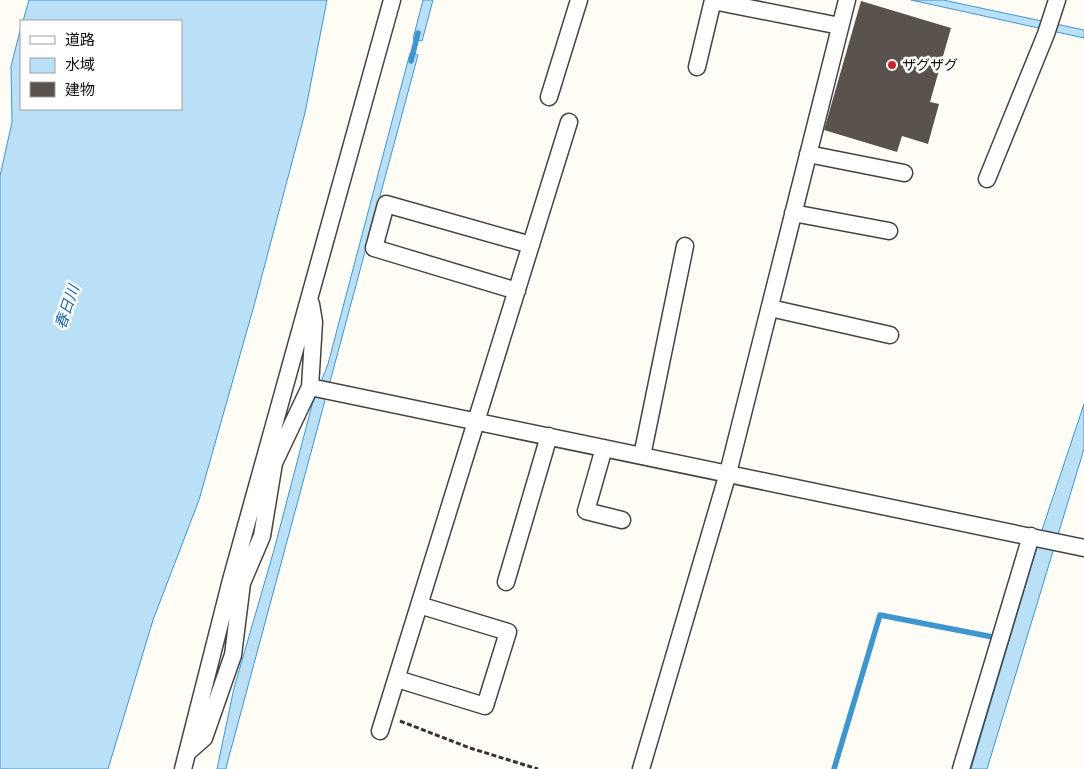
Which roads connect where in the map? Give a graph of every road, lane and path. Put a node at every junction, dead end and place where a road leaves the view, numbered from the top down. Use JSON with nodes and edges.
{"nodes":[{"id":1,"x":392,"y":0,"type":"edge"},
{"id":2,"x":579,"y":0,"type":"edge"},
{"id":3,"x":846,"y":0,"type":"edge"},
{"id":4,"x":1057,"y":0,"type":"edge"},
{"id":5,"x":713,"y":1,"type":"edge"},
{"id":6,"x":840,"y":26,"type":"junction"},
{"id":7,"x":697,"y":67,"type":"dead end"},
{"id":8,"x":549,"y":97,"type":"dead end"},
{"id":9,"x":569,"y":122,"type":"dead end"},
{"id":10,"x":808,"y":154,"type":"junction"},
{"id":11,"x":904,"y":173,"type":"dead end"},
{"id":12,"x":987,"y":179,"type":"dead end"},
{"id":13,"x":793,"y":213,"type":"junction"},
{"id":14,"x":889,"y":232,"type":"dead end"},
{"id":15,"x":532,"y":245,"type":"junction"},
{"id":16,"x":685,"y":246,"type":"dead end"},
{"id":17,"x":517,"y":291,"type":"junction"},
{"id":18,"x":309,"y":296,"type":"junction"},
{"id":19,"x":770,"y":308,"type":"junction"},
{"id":20,"x":890,"y":335,"type":"dead end"},
{"id":21,"x":310,"y":387,"type":"junction"},
{"id":22,"x":476,"y":422,"type":"junction"},
{"id":23,"x":549,"y":436,"type":"junction"},
{"id":24,"x":604,"y":448,"type":"junction"},
{"id":25,"x":642,"y":456,"type":"junction"},
{"id":26,"x":269,"y":462,"type":"junction"},
{"id":27,"x":728,"y":473,"type":"junction"},
{"id":28,"x":622,"y":520,"type":"dead end"},
{"id":29,"x":1031,"y":536,"type":"junction"},
{"id":30,"x":1084,"y":548,"type":"edge"},
{"id":31,"x":506,"y":582,"type":"dead end"},
{"id":32,"x":419,"y":605,"type":"junction"},
{"id":33,"x":396,"y":679,"type":"junction"},
{"id":34,"x":383,"y":723,"type":"joint"},
{"id":35,"x":182,"y":769,"type":"edge"},
{"id":36,"x":538,"y":769,"type":"edge"},
{"id":37,"x":641,"y":769,"type":"edge"},
{"id":38,"x":961,"y":769,"type":"edge"}],
"edges":[{"from":1,"to":18,"type":"street"},
{"from":2,"to":8,"type":"street"},
{"from":3,"to":6,"type":"street"},
{"from":4,"to":12,"type":"street"},
{"from":5,"to":6,"type":"street"},
{"from":5,"to":7,"type":"street"},
{"from":6,"to":10,"type":"street"},
{"from":9,"to":15,"type":"street"},
{"from":10,"to":11,"type":"street"},
{"from":10,"to":13,"type":"street"},
{"from":13,"to":14,"type":"street"},
{"from":13,"to":19,"type":"street"},
{"from":15,"to":17,"type":"street"},
{"from":15,"to":17,"type":"street"},
{"from":16,"to":25,"type":"street"},
{"from":17,"to":22,"type":"street"},
{"from":18,"to":21,"type":"street"},
{"from":18,"to":26,"type":"street"},
{"from":19,"to":20,"type":"street"},
{"from":19,"to":27,"type":"street"},
{"from":21,"to":22,"type":"street"},
{"from":21,"to":26,"type":"street"},
{"from":22,"to":23,"type":"street"},
{"from":22,"to":32,"type":"street"},
{"from":23,"to":24,"type":"street"},
{"from":23,"to":31,"type":"street"},
{"from":24,"to":25,"type":"street"},
{"from":24,"to":28,"type":"street"},
{"from":25,"to":27,"type":"street"},
{"from":26,"to":35,"type":"street"},
{"from":27,"to":29,"type":"street"},
{"from":27,"to":37,"type":"street"},
{"from":29,"to":30,"type":"street"},
{"from":29,"to":38,"type":"street"},
{"from":32,"to":33,"type":"street"},
{"from":32,"to":33,"type":"street"},
{"from":33,"to":34,"type":"street"},
{"from":34,"to":36,"type":"path"}]}
